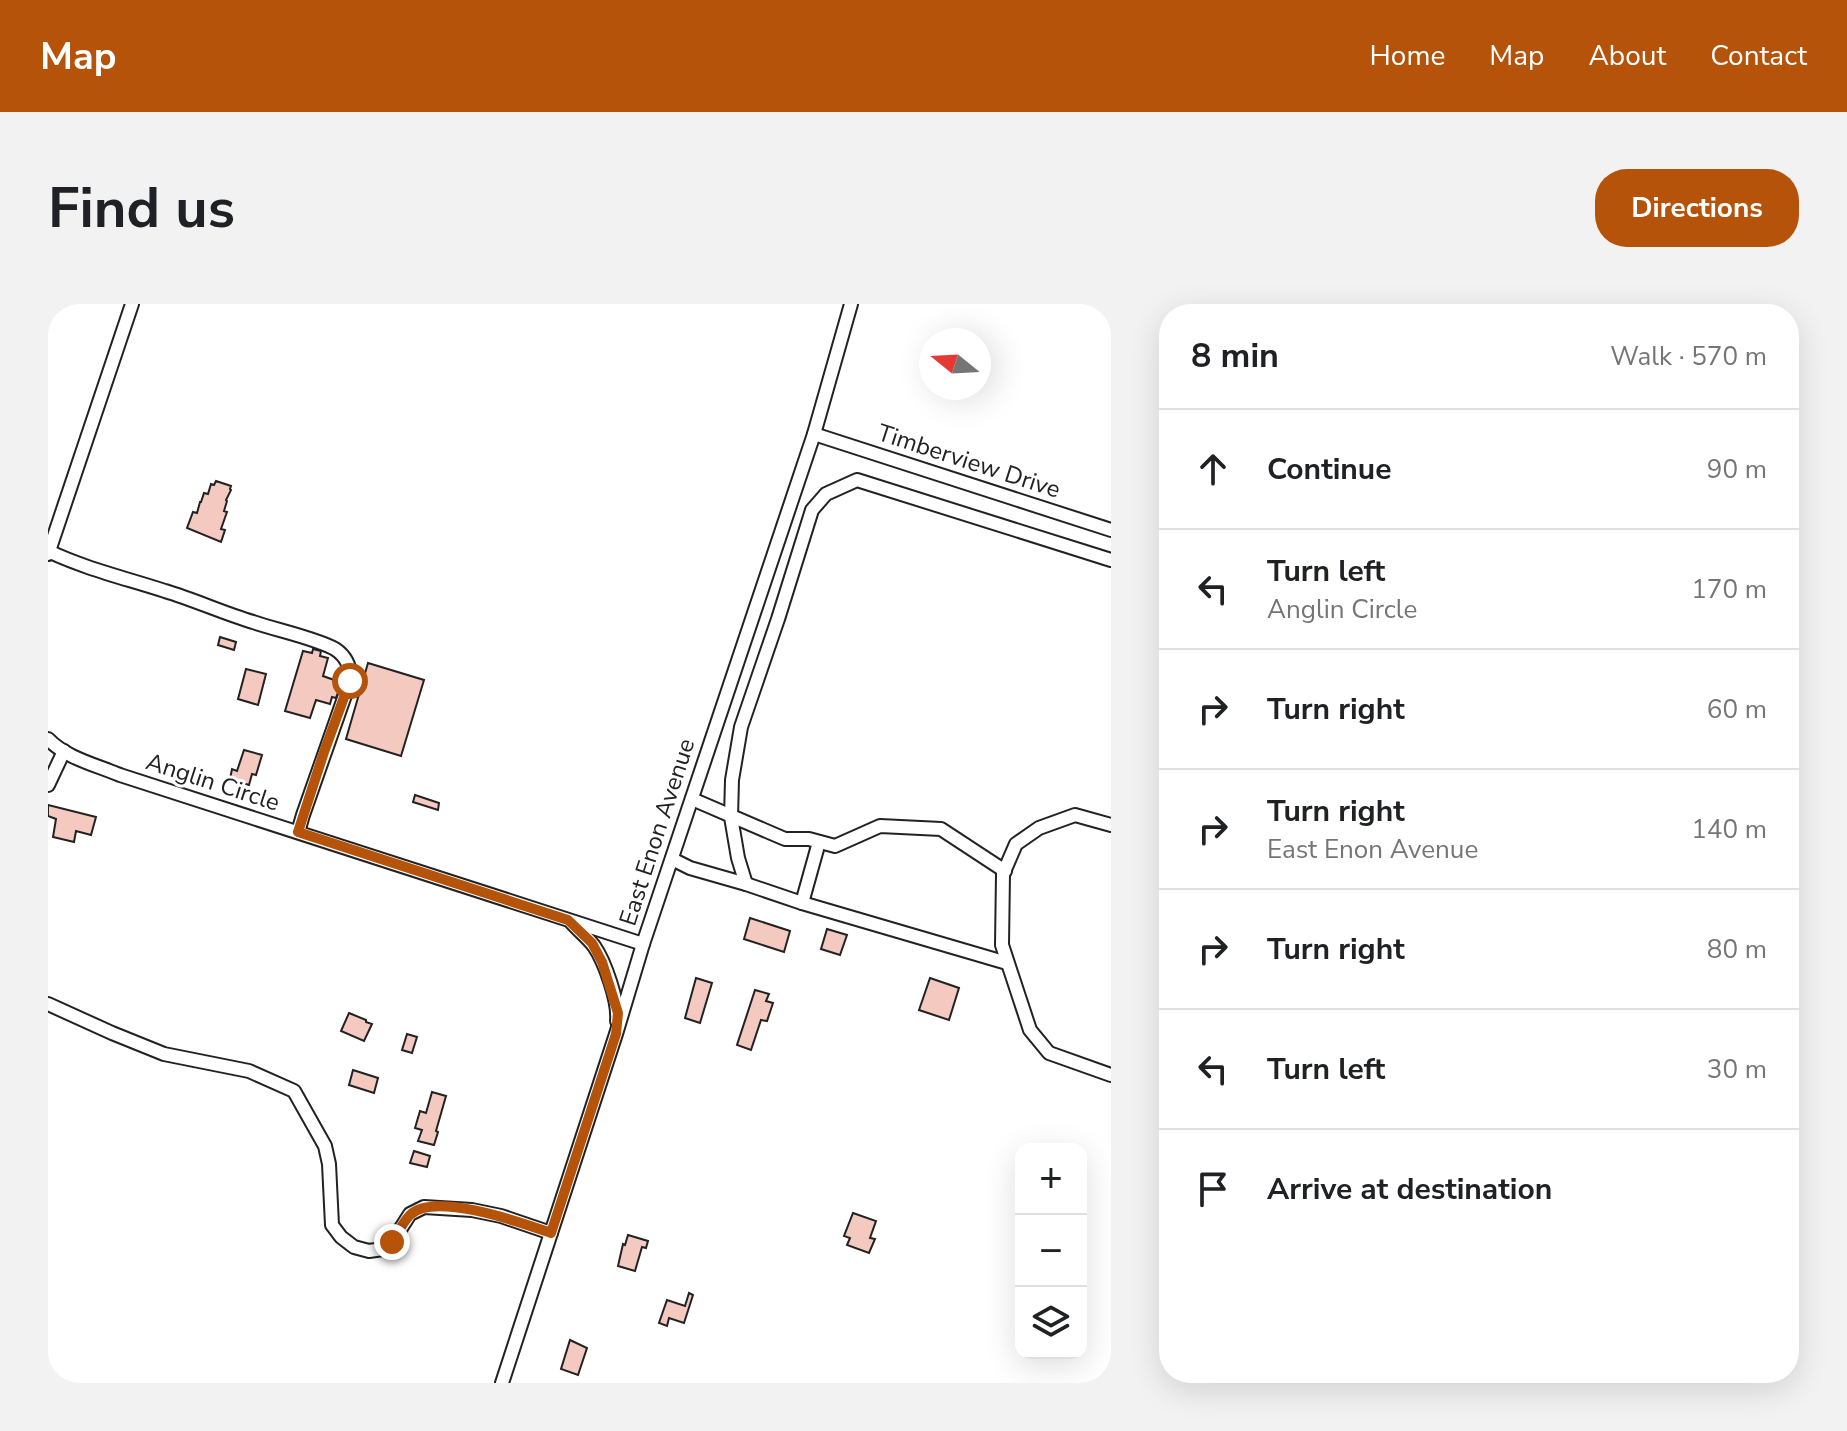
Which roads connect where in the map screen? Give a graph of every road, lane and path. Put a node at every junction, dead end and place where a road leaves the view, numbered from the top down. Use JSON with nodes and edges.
{"nodes":[{"id":1,"x":132,"y":304,"type":"edge"},
{"id":2,"x":851,"y":304,"type":"edge"},
{"id":3,"x":814,"y":434,"type":"junction"},
{"id":4,"x":1111,"y":530,"type":"edge"},
{"id":5,"x":48,"y":552,"type":"edge"},
{"id":6,"x":1111,"y":560,"type":"edge"},
{"id":7,"x":48,"y":739,"type":"edge"},
{"id":8,"x":64,"y":751,"type":"junction"},
{"id":9,"x":48,"y":785,"type":"edge"},
{"id":10,"x":692,"y":799,"type":"junction"},
{"id":11,"x":731,"y":817,"type":"junction"},
{"id":12,"x":1111,"y":825,"type":"edge"},
{"id":13,"x":298,"y":832,"type":"junction"},
{"id":14,"x":819,"y":842,"type":"junction"},
{"id":15,"x":672,"y":859,"type":"junction"},
{"id":16,"x":1005,"y":871,"type":"junction"},
{"id":17,"x":746,"y":884,"type":"junction"},
{"id":18,"x":802,"y":903,"type":"junction"},
{"id":19,"x":568,"y":920,"type":"junction"},
{"id":20,"x":643,"y":944,"type":"junction"},
{"id":21,"x":1007,"y":963,"type":"junction"},
{"id":22,"x":48,"y":1004,"type":"edge"},
{"id":23,"x":616,"y":1034,"type":"junction"},
{"id":24,"x":1111,"y":1075,"type":"edge"},
{"id":25,"x":551,"y":1233,"type":"junction"},
{"id":26,"x":502,"y":1383,"type":"edge"}],
"edges":[{"from":1,"to":5,"type":"street"},
{"from":2,"to":3,"type":"street","name":"East Enon Avenue"},
{"from":3,"to":4,"type":"street","name":"Timberview Drive"},
{"from":3,"to":10,"type":"street","name":"East Enon Avenue"},
{"from":5,"to":13,"type":"street"},
{"from":6,"to":11,"type":"street"},
{"from":7,"to":8,"type":"street","name":"Anglin Circle"},
{"from":8,"to":9,"type":"street"},
{"from":8,"to":13,"type":"street","name":"Anglin Circle"},
{"from":10,"to":11,"type":"street"},
{"from":10,"to":15,"type":"street","name":"East Enon Avenue"},
{"from":11,"to":14,"type":"street"},
{"from":11,"to":17,"type":"street"},
{"from":12,"to":16,"type":"street"},
{"from":13,"to":19,"type":"street","name":"Anglin Circle"},
{"from":14,"to":16,"type":"street"},
{"from":14,"to":18,"type":"street"},
{"from":15,"to":17,"type":"street"},
{"from":15,"to":20,"type":"street","name":"East Enon Avenue"},
{"from":16,"to":21,"type":"street"},
{"from":17,"to":18,"type":"street"},
{"from":18,"to":21,"type":"street"},
{"from":19,"to":20,"type":"street","name":"Anglin Circle"},
{"from":19,"to":23,"type":"street"},
{"from":20,"to":23,"type":"street","name":"East Enon Avenue"},
{"from":21,"to":24,"type":"street"},
{"from":22,"to":25,"type":"street"},
{"from":23,"to":25,"type":"street","name":"East Enon Avenue"},
{"from":25,"to":26,"type":"street","name":"East Enon Avenue"}]}
